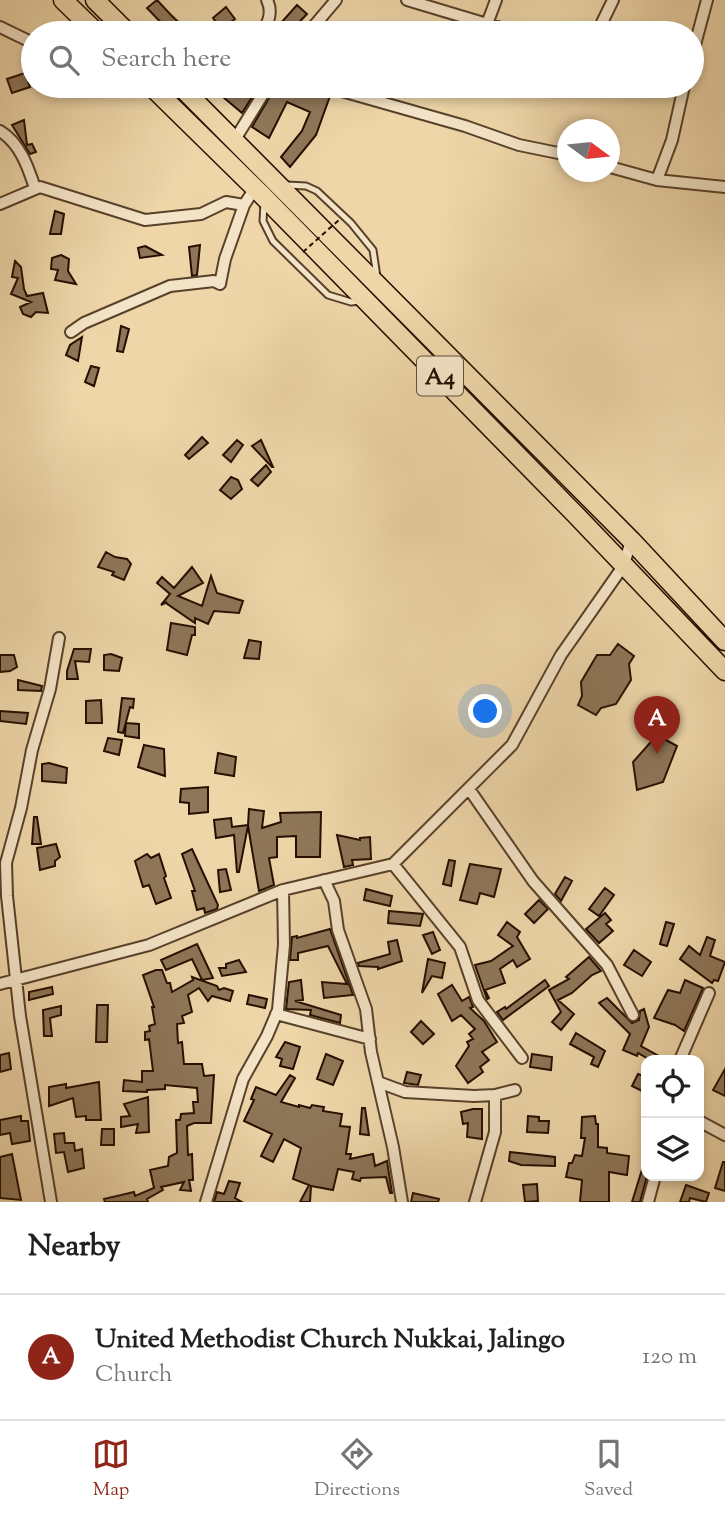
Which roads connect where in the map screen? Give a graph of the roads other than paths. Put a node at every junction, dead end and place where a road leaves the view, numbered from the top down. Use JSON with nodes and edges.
{"nodes":[{"id":1,"x":63,"y":0,"type":"edge"},
{"id":2,"x":95,"y":0,"type":"edge"},
{"id":3,"x":267,"y":0,"type":"edge"},
{"id":4,"x":336,"y":0,"type":"edge"},
{"id":5,"x":407,"y":0,"type":"edge"},
{"id":6,"x":496,"y":0,"type":"edge"},
{"id":7,"x":613,"y":0,"type":"edge"},
{"id":8,"x":707,"y":0,"type":"edge"},
{"id":9,"x":85,"y":21,"type":"edge"},
{"id":10,"x":116,"y":21,"type":"edge"},
{"id":11,"x":269,"y":21,"type":"edge"},
{"id":12,"x":318,"y":21,"type":"edge"},
{"id":13,"x":477,"y":21,"type":"edge"},
{"id":14,"x":488,"y":21,"type":"edge"},
{"id":15,"x":603,"y":21,"type":"edge"},
{"id":16,"x":701,"y":21,"type":"edge"},
{"id":17,"x":0,"y":27,"type":"edge"},
{"id":18,"x":21,"y":37,"type":"edge"},
{"id":19,"x":164,"y":98,"type":"edge"},
{"id":20,"x":197,"y":98,"type":"edge"},
{"id":21,"x":261,"y":98,"type":"edge"},
{"id":22,"x":366,"y":98,"type":"edge"},
{"id":23,"x":681,"y":98,"type":"edge"},
{"id":24,"x":0,"y":131,"type":"edge"},
{"id":25,"x":234,"y":141,"type":"junction"},
{"id":26,"x":557,"y":153,"type":"edge"},
{"id":27,"x":620,"y":170,"type":"edge"},
{"id":28,"x":657,"y":180,"type":"junction"},
{"id":29,"x":725,"y":187,"type":"edge"},
{"id":30,"x":35,"y":188,"type":"junction"},
{"id":31,"x":265,"y":190,"type":"junction"},
{"id":32,"x":0,"y":204,"type":"edge"},
{"id":33,"x":244,"y":205,"type":"junction"},
{"id":34,"x":366,"y":301,"type":"junction"},
{"id":35,"x":71,"y":332,"type":"dead end"},
{"id":36,"x":631,"y":540,"type":"junction"},
{"id":37,"x":624,"y":565,"type":"junction"},
{"id":38,"x":59,"y":638,"type":"dead end"},
{"id":39,"x":725,"y":641,"type":"edge"},
{"id":40,"x":725,"y":671,"type":"edge"},
{"id":41,"x":469,"y":789,"type":"junction"},
{"id":42,"x":393,"y":864,"type":"junction"},
{"id":43,"x":324,"y":880,"type":"junction"},
{"id":44,"x":283,"y":890,"type":"junction"},
{"id":45,"x":16,"y":979,"type":"junction"},
{"id":46,"x":0,"y":984,"type":"edge"},
{"id":47,"x":709,"y":993,"type":"dead end"},
{"id":48,"x":276,"y":1014,"type":"junction"},
{"id":49,"x":633,"y":1015,"type":"dead end"},
{"id":50,"x":370,"y":1040,"type":"junction"},
{"id":51,"x":682,"y":1055,"type":"edge"},
{"id":52,"x":522,"y":1058,"type":"dead end"},
{"id":53,"x":379,"y":1082,"type":"junction"},
{"id":54,"x":515,"y":1090,"type":"dead end"},
{"id":55,"x":495,"y":1095,"type":"junction"},
{"id":56,"x":704,"y":1124,"type":"edge"},
{"id":57,"x":725,"y":1135,"type":"edge"},
{"id":58,"x":654,"y":1181,"type":"edge"},
{"id":59,"x":51,"y":1202,"type":"edge"},
{"id":60,"x":206,"y":1202,"type":"edge"},
{"id":61,"x":402,"y":1202,"type":"edge"},
{"id":62,"x":475,"y":1202,"type":"edge"},
{"id":63,"x":648,"y":1202,"type":"edge"}],
"edges":[{"from":1,"to":9,"type":"highway"},
{"from":2,"to":10,"type":"highway"},
{"from":3,"to":11,"type":"street"},
{"from":4,"to":12,"type":"street"},
{"from":5,"to":13,"type":"street"},
{"from":6,"to":14,"type":"street"},
{"from":7,"to":15,"type":"street"},
{"from":8,"to":16,"type":"street"},
{"from":17,"to":18,"type":"street"},
{"from":19,"to":31,"type":"highway","number":"A4"},
{"from":20,"to":25,"type":"highway","number":"A4"},
{"from":21,"to":25,"type":"street"},
{"from":22,"to":26,"type":"street"},
{"from":23,"to":28,"type":"street"},
{"from":24,"to":30,"type":"street"},
{"from":25,"to":31,"type":"highway","number":"A4"},
{"from":27,"to":28,"type":"street"},
{"from":28,"to":29,"type":"street"},
{"from":30,"to":32,"type":"street"},
{"from":30,"to":33,"type":"street"},
{"from":31,"to":33,"type":"street"},
{"from":31,"to":34,"type":"highway","number":"A4"},
{"from":31,"to":34,"type":"lane"},
{"from":31,"to":36,"type":"highway","number":"A4"},
{"from":33,"to":35,"type":"street"},
{"from":34,"to":37,"type":"highway","number":"A4"},
{"from":36,"to":37,"type":"street"},
{"from":36,"to":39,"type":"highway","number":"A4"},
{"from":37,"to":40,"type":"highway","number":"A4"},
{"from":37,"to":41,"type":"street"},
{"from":38,"to":45,"type":"street"},
{"from":41,"to":42,"type":"street"},
{"from":41,"to":49,"type":"street"},
{"from":42,"to":43,"type":"street"},
{"from":42,"to":52,"type":"street"},
{"from":43,"to":44,"type":"street"},
{"from":43,"to":50,"type":"street"},
{"from":44,"to":45,"type":"street"},
{"from":44,"to":48,"type":"street"},
{"from":45,"to":46,"type":"street"},
{"from":45,"to":59,"type":"street"},
{"from":47,"to":51,"type":"street"},
{"from":48,"to":50,"type":"street"},
{"from":48,"to":60,"type":"street"},
{"from":50,"to":53,"type":"street"},
{"from":53,"to":55,"type":"street"},
{"from":53,"to":61,"type":"street"},
{"from":54,"to":55,"type":"street"},
{"from":55,"to":62,"type":"street"},
{"from":56,"to":57,"type":"street"},
{"from":58,"to":63,"type":"street"}]}
